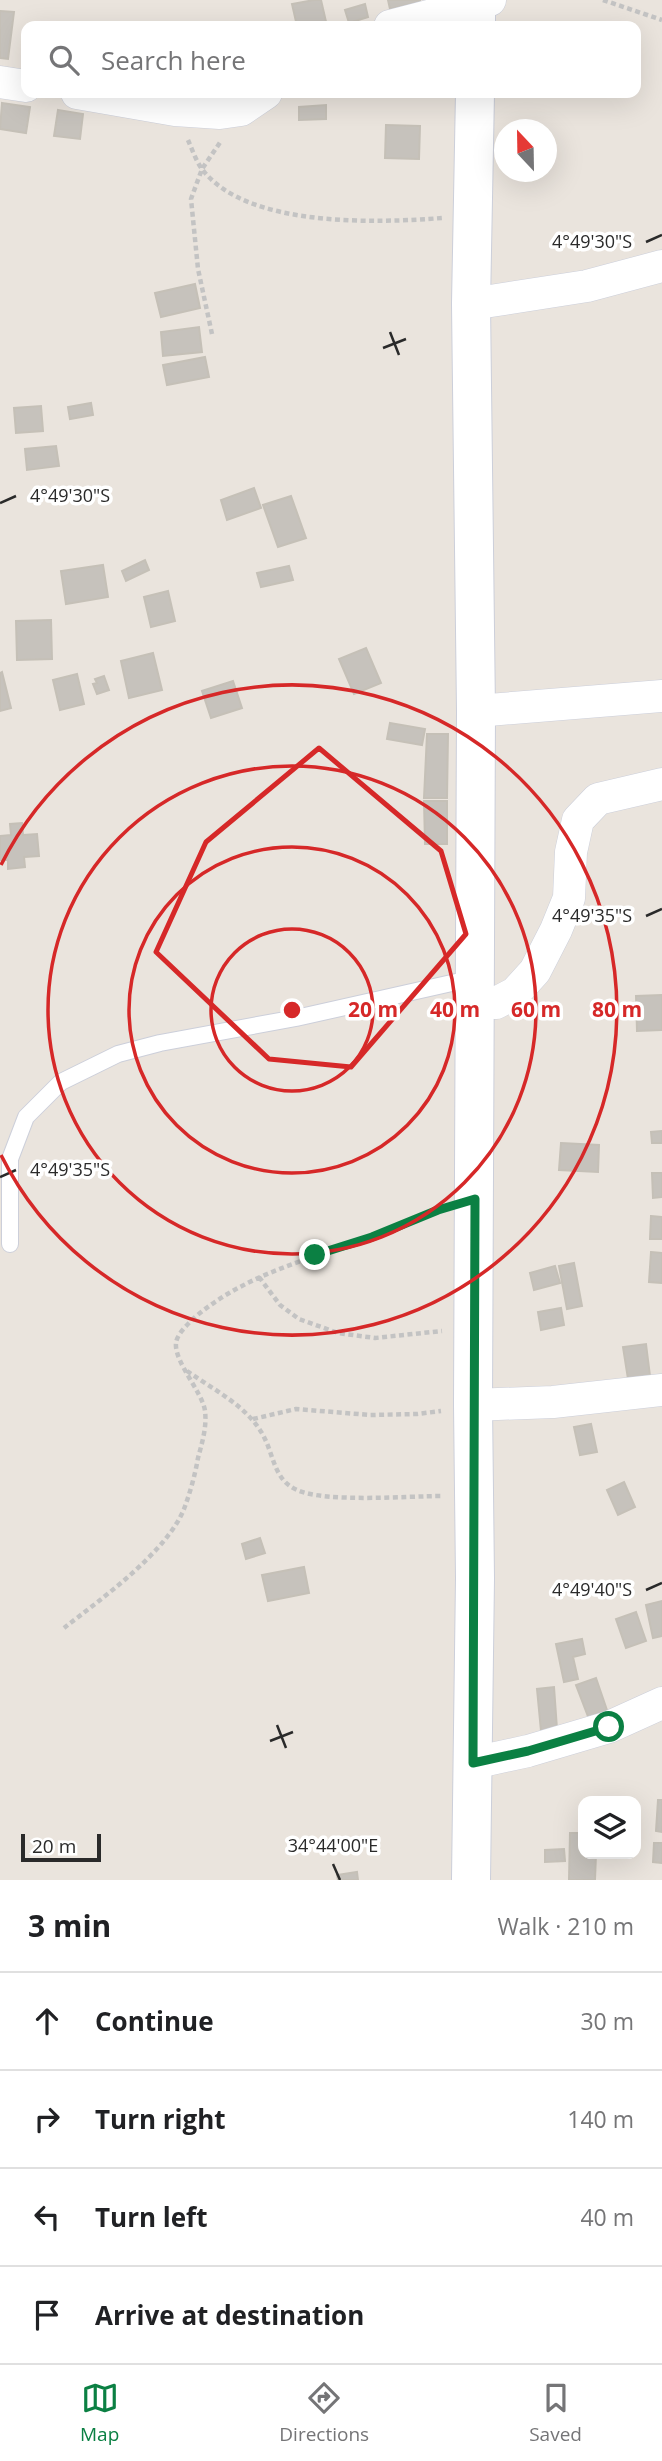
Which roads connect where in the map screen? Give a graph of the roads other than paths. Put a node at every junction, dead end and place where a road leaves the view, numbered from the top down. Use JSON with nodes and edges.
{"nodes":[{"id":1,"x":479,"y":8,"type":"edge"},
{"id":2,"x":415,"y":21,"type":"edge"},
{"id":3,"x":0,"y":82,"type":"edge"},
{"id":4,"x":21,"y":85,"type":"edge"},
{"id":5,"x":106,"y":98,"type":"edge"},
{"id":6,"x":259,"y":98,"type":"edge"},
{"id":7,"x":475,"y":98,"type":"edge"},
{"id":8,"x":662,"y":267,"type":"edge"},
{"id":9,"x":471,"y":304,"type":"junction"},
{"id":10,"x":662,"y":696,"type":"edge"},
{"id":11,"x":475,"y":711,"type":"junction"},
{"id":12,"x":662,"y":784,"type":"edge"},
{"id":13,"x":475,"y":990,"type":"junction"},
{"id":14,"x":10,"y":1244,"type":"dead end"},
{"id":15,"x":662,"y":1390,"type":"edge"},
{"id":16,"x":473,"y":1405,"type":"junction"},
{"id":17,"x":662,"y":1703,"type":"edge"},
{"id":18,"x":473,"y":1763,"type":"junction"},
{"id":19,"x":471,"y":1880,"type":"edge"}],
"edges":[{"from":1,"to":2,"type":"street"},
{"from":3,"to":4,"type":"street"},
{"from":5,"to":6,"type":"street"},
{"from":7,"to":9,"type":"main road"},
{"from":8,"to":9,"type":"street"},
{"from":9,"to":11,"type":"main road"},
{"from":10,"to":11,"type":"street"},
{"from":11,"to":13,"type":"main road"},
{"from":12,"to":13,"type":"street"},
{"from":13,"to":14,"type":"lane"},
{"from":13,"to":16,"type":"main road"},
{"from":15,"to":16,"type":"street"},
{"from":16,"to":18,"type":"main road"},
{"from":17,"to":18,"type":"street"},
{"from":18,"to":19,"type":"main road"}]}
